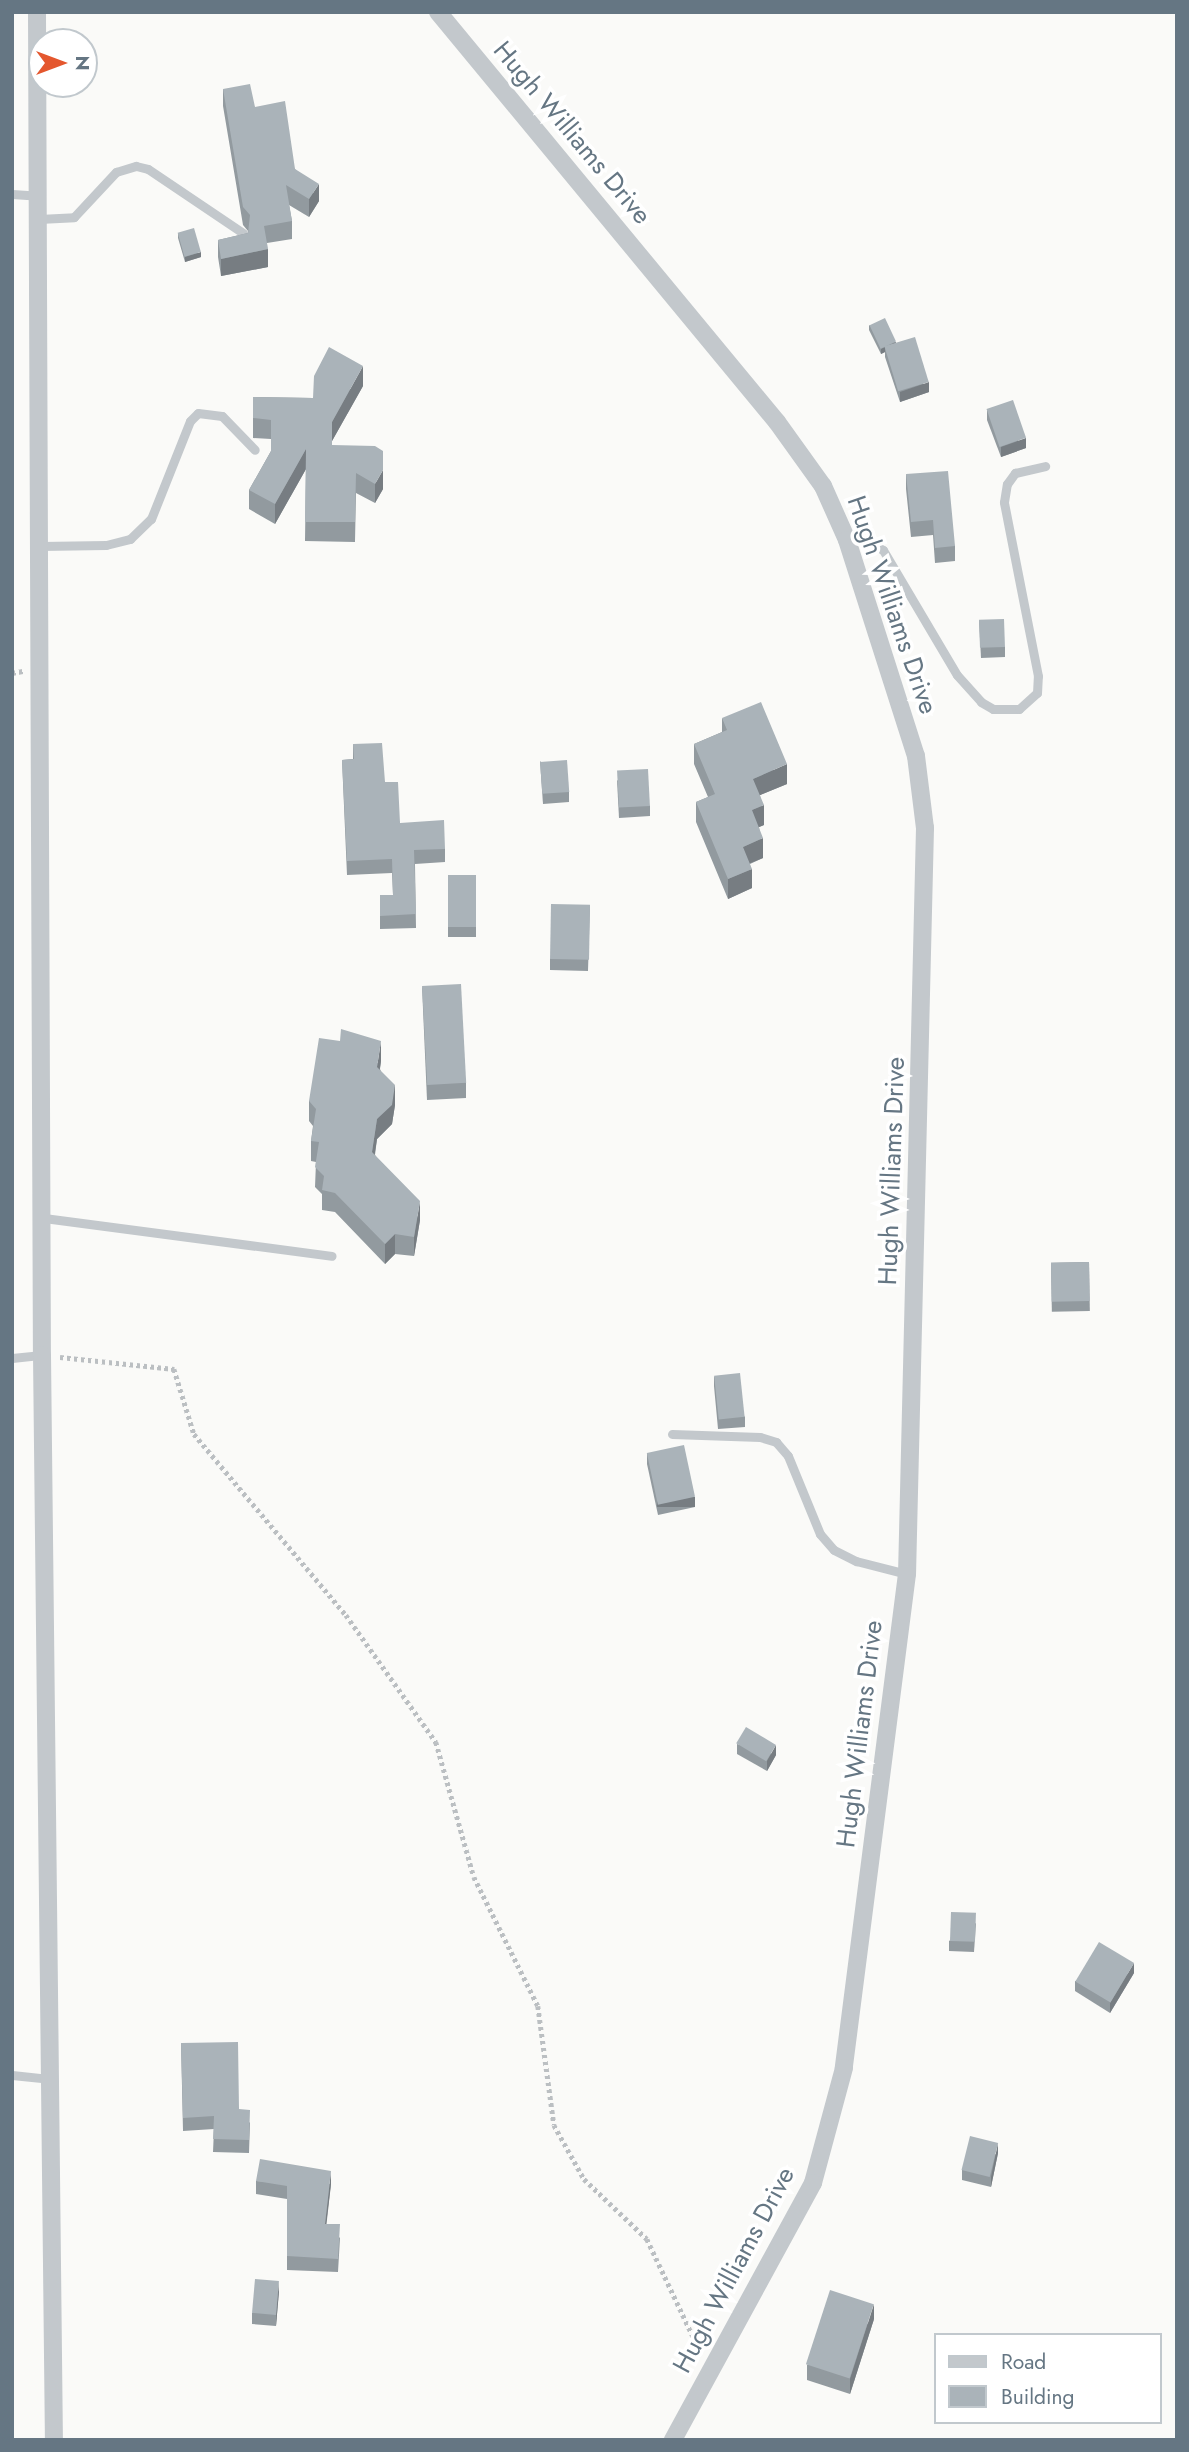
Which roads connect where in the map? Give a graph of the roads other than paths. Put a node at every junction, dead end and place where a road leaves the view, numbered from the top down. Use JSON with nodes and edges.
{"nodes":[{"id":1,"x":37,"y":12,"type":"edge"},
{"id":2,"x":438,"y":12,"type":"edge"},
{"id":3,"x":12,"y":194,"type":"edge"},
{"id":4,"x":38,"y":196,"type":"junction"},
{"id":5,"x":39,"y":219,"type":"junction"},
{"id":6,"x":243,"y":233,"type":"edge"},
{"id":7,"x":255,"y":450,"type":"dead end"},
{"id":8,"x":1045,"y":466,"type":"dead end"},
{"id":9,"x":847,"y":540,"type":"junction"},
{"id":10,"x":41,"y":546,"type":"junction"},
{"id":11,"x":44,"y":1218,"type":"junction"},
{"id":12,"x":332,"y":1256,"type":"dead end"},
{"id":13,"x":42,"y":1355,"type":"junction"},
{"id":14,"x":12,"y":1358,"type":"edge"},
{"id":15,"x":672,"y":1434,"type":"dead end"},
{"id":16,"x":907,"y":1574,"type":"junction"},
{"id":17,"x":12,"y":2075,"type":"edge"},
{"id":18,"x":49,"y":2080,"type":"junction"},
{"id":19,"x":54,"y":2440,"type":"edge"},
{"id":20,"x":673,"y":2440,"type":"edge"}],
"edges":[{"from":1,"to":4,"type":"street"},
{"from":2,"to":9,"type":"street","name":"Hugh Williams Drive"},
{"from":3,"to":4,"type":"lane"},
{"from":4,"to":5,"type":"street"},
{"from":5,"to":6,"type":"lane"},
{"from":5,"to":10,"type":"street"},
{"from":7,"to":10,"type":"lane"},
{"from":8,"to":9,"type":"lane"},
{"from":9,"to":16,"type":"street","name":"Hugh Williams Drive"},
{"from":10,"to":11,"type":"street"},
{"from":11,"to":12,"type":"lane"},
{"from":11,"to":13,"type":"street"},
{"from":13,"to":14,"type":"lane"},
{"from":13,"to":18,"type":"street"},
{"from":15,"to":16,"type":"lane"},
{"from":16,"to":20,"type":"street","name":"Hugh Williams Drive"},
{"from":17,"to":18,"type":"lane"},
{"from":18,"to":19,"type":"street"}]}
